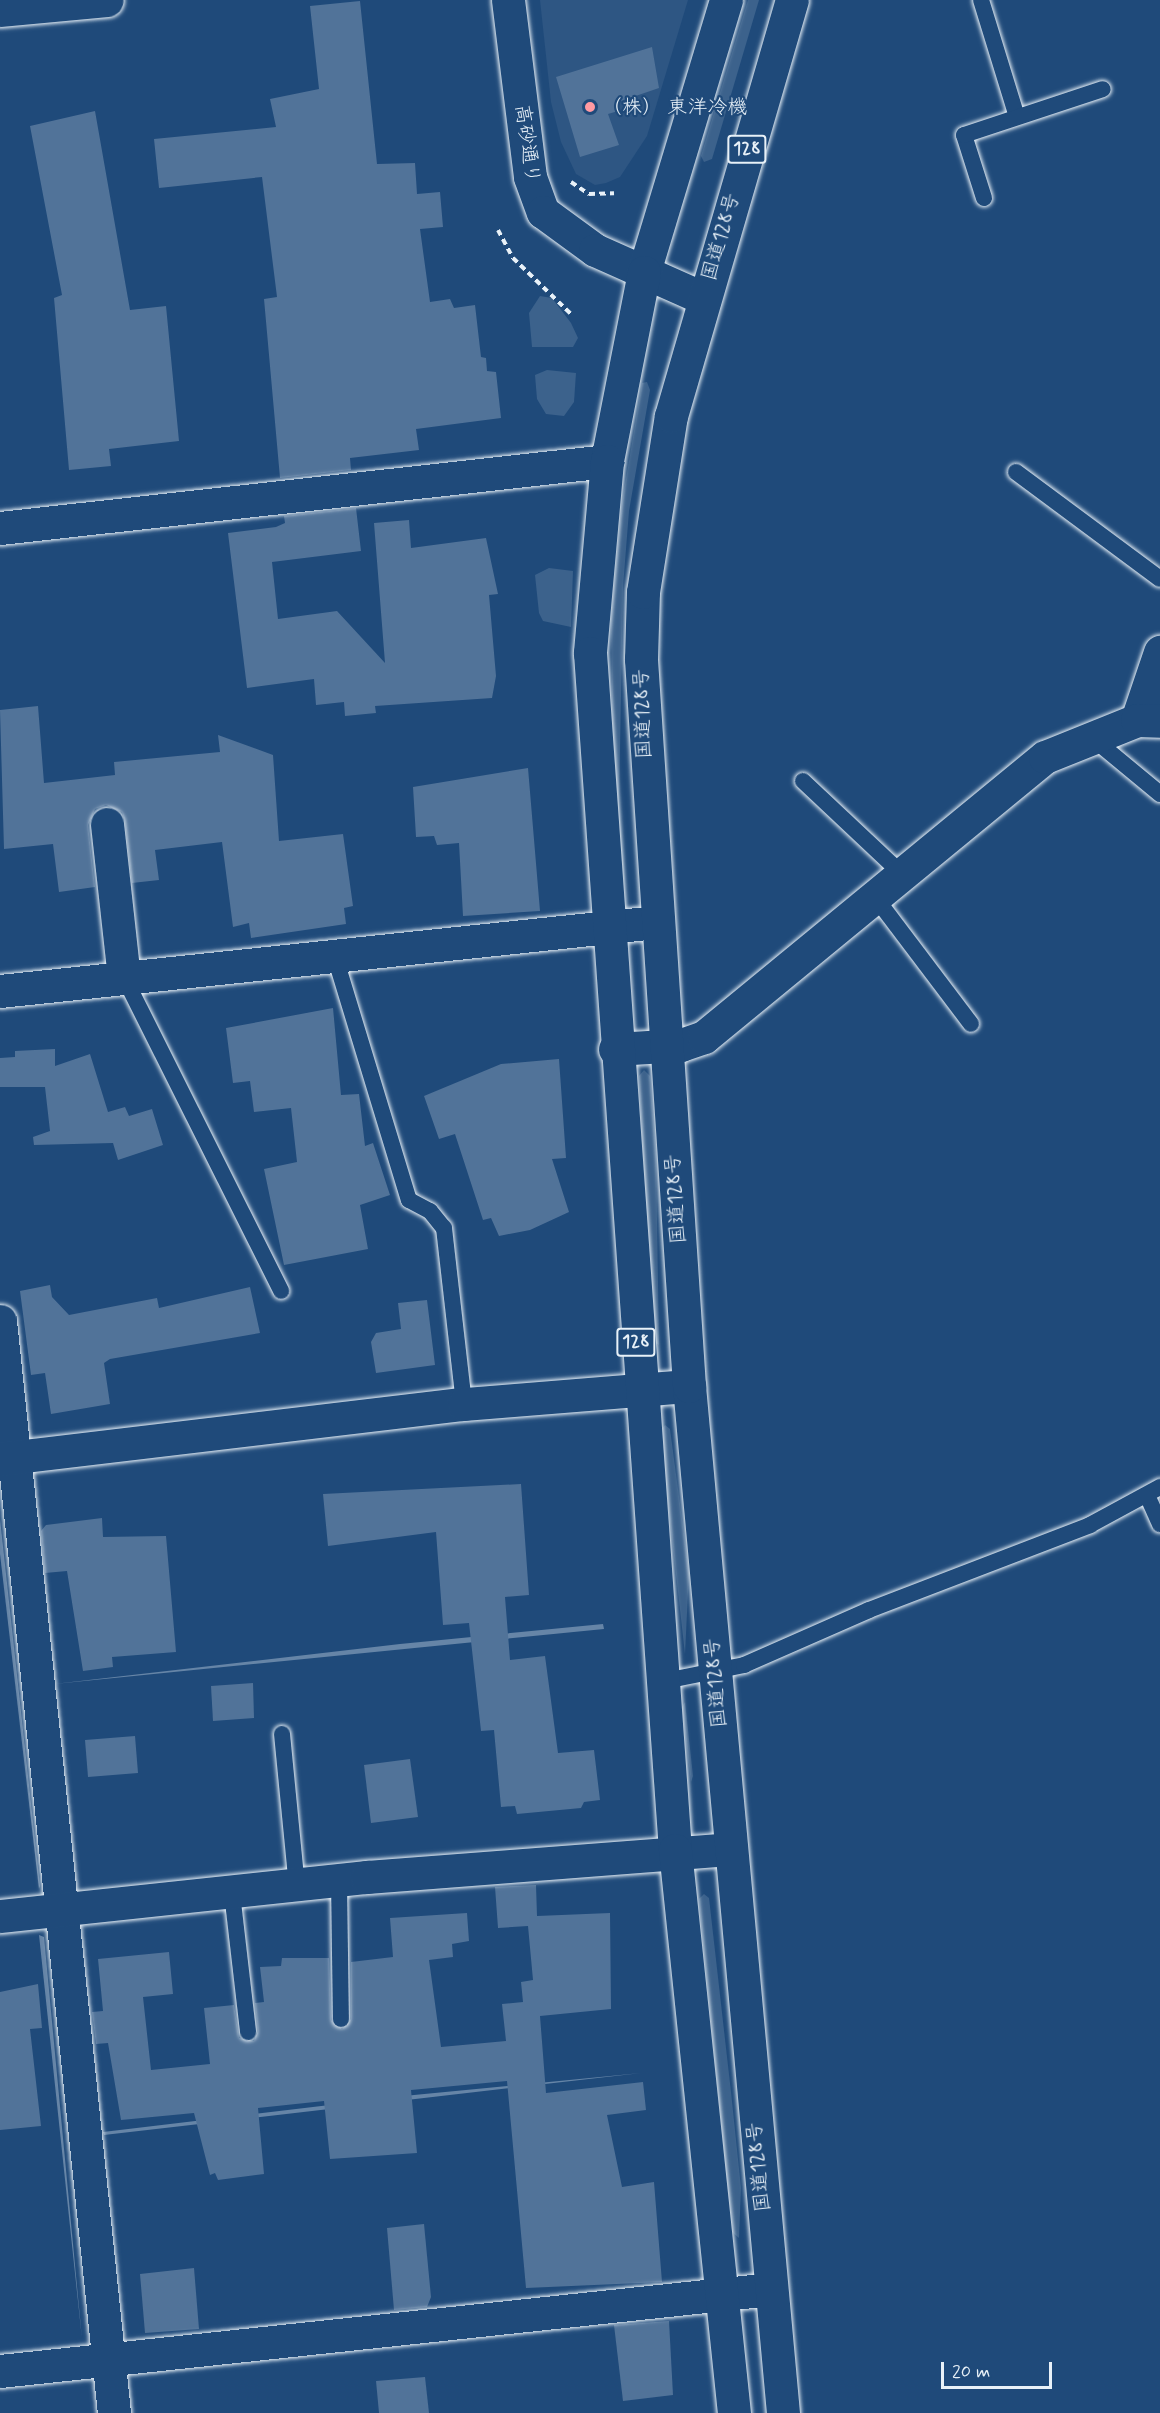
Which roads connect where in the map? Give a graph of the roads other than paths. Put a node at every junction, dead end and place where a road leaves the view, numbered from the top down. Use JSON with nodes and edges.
{"nodes":[{"id":1,"x":107,"y":0,"type":"edge"},
{"id":2,"x":508,"y":0,"type":"edge"},
{"id":3,"x":726,"y":0,"type":"edge"},
{"id":4,"x":792,"y":0,"type":"edge"},
{"id":5,"x":981,"y":0,"type":"edge"},
{"id":6,"x":0,"y":10,"type":"edge"},
{"id":7,"x":1103,"y":89,"type":"dead end"},
{"id":8,"x":1016,"y":114,"type":"junction"},
{"id":9,"x":984,"y":198,"type":"dead end"},
{"id":10,"x":644,"y":272,"type":"junction"},
{"id":11,"x":703,"y":298,"type":"junction"},
{"id":12,"x":608,"y":460,"type":"junction"},
{"id":13,"x":1016,"y":472,"type":"dead end"},
{"id":14,"x":0,"y":528,"type":"edge"},
{"id":15,"x":1160,"y":579,"type":"edge"},
{"id":16,"x":1160,"y":651,"type":"edge"},
{"id":17,"x":1148,"y":720,"type":"edge"},
{"id":18,"x":1090,"y":736,"type":"junction"},
{"id":19,"x":803,"y":781,"type":"dead end"},
{"id":20,"x":1160,"y":794,"type":"edge"},
{"id":21,"x":107,"y":824,"type":"dead end"},
{"id":22,"x":902,"y":874,"type":"junction"},
{"id":23,"x":875,"y":897,"type":"junction"},
{"id":24,"x":656,"y":922,"type":"junction"},
{"id":25,"x":606,"y":927,"type":"junction"},
{"id":26,"x":335,"y":957,"type":"junction"},
{"id":27,"x":124,"y":977,"type":"junction"},
{"id":28,"x":0,"y":991,"type":"edge"},
{"id":29,"x":971,"y":1024,"type":"dead end"},
{"id":30,"x":666,"y":1047,"type":"junction"},
{"id":31,"x":615,"y":1049,"type":"junction"},
{"id":32,"x":281,"y":1291,"type":"dead end"},
{"id":33,"x":0,"y":1321,"type":"edge"},
{"id":34,"x":689,"y":1386,"type":"junction"},
{"id":35,"x":639,"y":1388,"type":"junction"},
{"id":36,"x":464,"y":1404,"type":"junction"},
{"id":37,"x":7,"y":1459,"type":"edge"},
{"id":38,"x":1154,"y":1491,"type":"edge"},
{"id":39,"x":1160,"y":1524,"type":"edge"},
{"id":40,"x":716,"y":1673,"type":"junction"},
{"id":41,"x":665,"y":1681,"type":"junction"},
{"id":42,"x":282,"y":1734,"type":"dead end"},
{"id":43,"x":729,"y":1849,"type":"junction"},
{"id":44,"x":675,"y":1850,"type":"junction"},
{"id":45,"x":339,"y":1882,"type":"junction"},
{"id":46,"x":297,"y":1887,"type":"junction"},
{"id":47,"x":232,"y":1893,"type":"junction"},
{"id":48,"x":60,"y":1910,"type":"junction"},
{"id":49,"x":0,"y":1916,"type":"edge"},
{"id":50,"x":341,"y":2019,"type":"dead end"},
{"id":51,"x":248,"y":2032,"type":"dead end"},
{"id":52,"x":771,"y":2289,"type":"junction"},
{"id":53,"x":721,"y":2293,"type":"junction"},
{"id":54,"x":108,"y":2360,"type":"junction"},
{"id":55,"x":0,"y":2371,"type":"edge"},
{"id":56,"x":114,"y":2413,"type":"edge"},
{"id":57,"x":734,"y":2413,"type":"edge"},
{"id":58,"x":783,"y":2413,"type":"edge"}],
"edges":[{"from":1,"to":6,"type":"main road"},
{"from":2,"to":10,"type":"main road","name":"高砂通り"},
{"from":3,"to":10,"type":"main road","number":"128"},
{"from":4,"to":11,"type":"main road","name":"国道128号","number":"128"},
{"from":5,"to":8,"type":"lane"},
{"from":7,"to":8,"type":"lane"},
{"from":8,"to":9,"type":"lane"},
{"from":10,"to":11,"type":"main road","name":"高砂通り"},
{"from":10,"to":12,"type":"main road","number":"128"},
{"from":11,"to":24,"type":"main road","name":"国道128号","number":"128"},
{"from":12,"to":14,"type":"main road"},
{"from":12,"to":25,"type":"main road","number":"128"},
{"from":13,"to":15,"type":"lane"},
{"from":16,"to":17,"type":"main road"},
{"from":17,"to":18,"type":"main road"},
{"from":18,"to":20,"type":"lane"},
{"from":18,"to":22,"type":"main road"},
{"from":19,"to":22,"type":"lane"},
{"from":21,"to":27,"type":"main road"},
{"from":22,"to":23,"type":"main road"},
{"from":23,"to":29,"type":"lane"},
{"from":23,"to":30,"type":"main road"},
{"from":24,"to":25,"type":"main road"},
{"from":24,"to":30,"type":"main road","name":"国道128号","number":"128"},
{"from":25,"to":26,"type":"main road"},
{"from":25,"to":31,"type":"main road","number":"128"},
{"from":26,"to":27,"type":"main road"},
{"from":26,"to":36,"type":"lane"},
{"from":27,"to":28,"type":"main road"},
{"from":27,"to":32,"type":"lane"},
{"from":30,"to":31,"type":"main road"},
{"from":30,"to":34,"type":"main road","name":"国道128号","number":"128"},
{"from":31,"to":35,"type":"main road","number":"128"},
{"from":33,"to":37,"type":"main road"},
{"from":34,"to":35,"type":"main road"},
{"from":34,"to":40,"type":"main road","name":"国道128号","number":"128"},
{"from":35,"to":36,"type":"main road"},
{"from":35,"to":41,"type":"main road","number":"128"},
{"from":36,"to":37,"type":"main road"},
{"from":37,"to":48,"type":"main road"},
{"from":38,"to":39,"type":"lane"},
{"from":38,"to":40,"type":"lane"},
{"from":40,"to":41,"type":"lane"},
{"from":40,"to":43,"type":"main road","name":"国道128号","number":"128"},
{"from":41,"to":44,"type":"main road","number":"128"},
{"from":42,"to":46,"type":"lane"},
{"from":43,"to":44,"type":"main road"},
{"from":43,"to":52,"type":"main road","name":"国道128号","number":"128"},
{"from":44,"to":45,"type":"main road"},
{"from":44,"to":53,"type":"main road","number":"128"},
{"from":45,"to":46,"type":"main road"},
{"from":45,"to":50,"type":"lane"},
{"from":46,"to":47,"type":"main road"},
{"from":47,"to":48,"type":"main road"},
{"from":47,"to":51,"type":"lane"},
{"from":48,"to":49,"type":"main road"},
{"from":48,"to":54,"type":"main road"},
{"from":52,"to":53,"type":"main road"},
{"from":52,"to":58,"type":"main road","name":"国道128号","number":"128"},
{"from":53,"to":54,"type":"main road"},
{"from":53,"to":57,"type":"main road","number":"128"},
{"from":54,"to":55,"type":"main road"},
{"from":54,"to":56,"type":"main road"}]}
